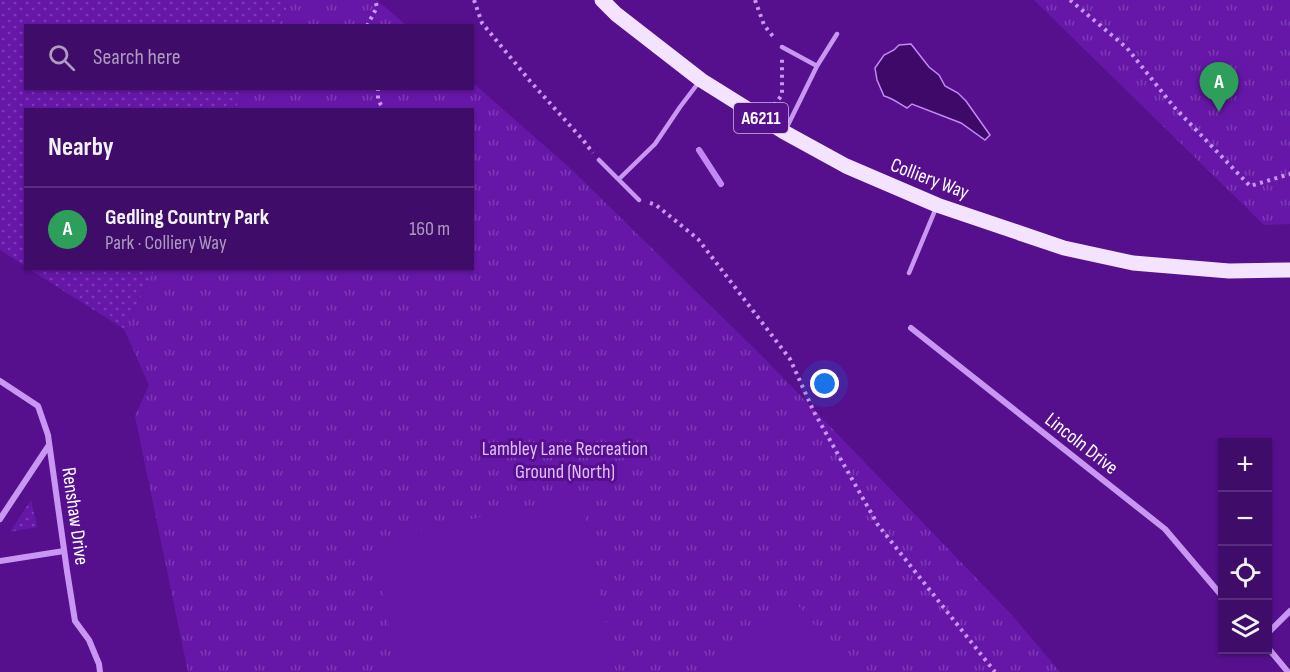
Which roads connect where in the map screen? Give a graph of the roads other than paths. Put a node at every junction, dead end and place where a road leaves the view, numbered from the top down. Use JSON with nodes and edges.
{"nodes":[{"id":1,"x":602,"y":0,"type":"edge"},
{"id":2,"x":837,"y":34,"type":"dead end"},
{"id":3,"x":783,"y":47,"type":"dead end"},
{"id":4,"x":817,"y":66,"type":"junction"},
{"id":5,"x":701,"y":80,"type":"junction"},
{"id":6,"x":784,"y":132,"type":"junction"},
{"id":7,"x":599,"y":160,"type":"road end"},
{"id":8,"x":620,"y":179,"type":"junction"},
{"id":9,"x":639,"y":200,"type":"dead end"},
{"id":10,"x":937,"y":205,"type":"junction"},
{"id":11,"x":1290,"y":270,"type":"edge"},
{"id":12,"x":909,"y":273,"type":"dead end"},
{"id":13,"x":911,"y":328,"type":"dead end"},
{"id":14,"x":0,"y":381,"type":"edge"},
{"id":15,"x":49,"y":445,"type":"junction"},
{"id":16,"x":0,"y":519,"type":"edge"},
{"id":17,"x":64,"y":551,"type":"junction"},
{"id":18,"x":0,"y":561,"type":"edge"},
{"id":19,"x":1218,"y":591,"type":"edge"},
{"id":20,"x":1290,"y":611,"type":"edge"},
{"id":21,"x":1272,"y":629,"type":"edge"},
{"id":22,"x":1272,"y":653,"type":"edge"},
{"id":23,"x":100,"y":672,"type":"edge"},
{"id":24,"x":1288,"y":672,"type":"edge"}],
"edges":[{"from":1,"to":5,"type":"main road","name":"Colliery Way","number":"A6211"},
{"from":2,"to":4,"type":"lane"},
{"from":3,"to":4,"type":"lane"},
{"from":4,"to":6,"type":"lane"},
{"from":5,"to":6,"type":"main road","name":"Colliery Way","number":"A6211"},
{"from":5,"to":8,"type":"lane"},
{"from":6,"to":10,"type":"main road","name":"Colliery Way","number":"A6211"},
{"from":7,"to":8,"type":"lane"},
{"from":8,"to":9,"type":"lane"},
{"from":10,"to":11,"type":"main road","name":"Colliery Way","number":"A6211"},
{"from":10,"to":12,"type":"lane"},
{"from":13,"to":19,"type":"street","name":"Lincoln Drive"},
{"from":14,"to":15,"type":"street","name":"Renshaw Drive"},
{"from":15,"to":16,"type":"street"},
{"from":15,"to":17,"type":"street","name":"Renshaw Drive"},
{"from":17,"to":18,"type":"street"},
{"from":17,"to":23,"type":"street","name":"Renshaw Drive"},
{"from":20,"to":21,"type":"street"},
{"from":22,"to":24,"type":"street"}]}
